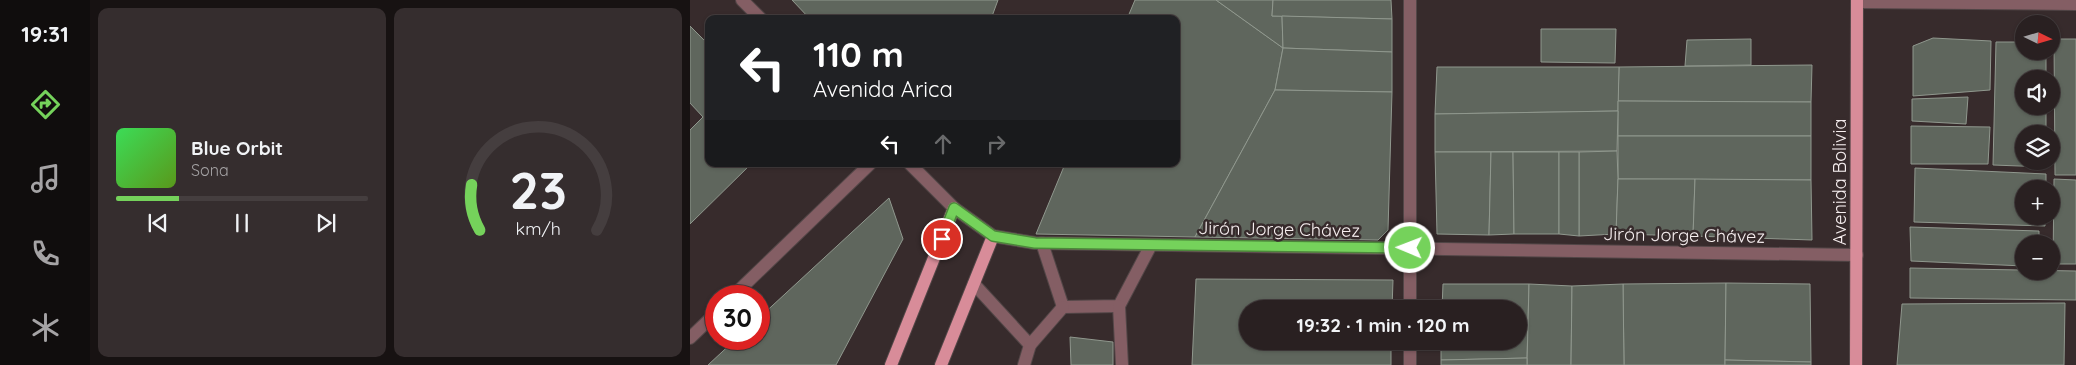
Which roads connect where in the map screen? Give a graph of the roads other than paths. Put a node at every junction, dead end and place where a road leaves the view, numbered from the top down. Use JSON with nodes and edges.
{"nodes":[{"id":1,"x":742,"y":0,"type":"edge"},
{"id":2,"x":1410,"y":0,"type":"edge"},
{"id":3,"x":1857,"y":1,"type":"edge"},
{"id":4,"x":2076,"y":4,"type":"edge"},
{"id":5,"x":757,"y":15,"type":"edge"},
{"id":6,"x":867,"y":167,"type":"edge"},
{"id":7,"x":913,"y":167,"type":"edge"},
{"id":8,"x":954,"y":208,"type":"junction"},
{"id":9,"x":993,"y":236,"type":"junction"},
{"id":10,"x":1042,"y":243,"type":"junction"},
{"id":11,"x":1150,"y":244,"type":"junction"},
{"id":12,"x":1410,"y":248,"type":"junction"},
{"id":13,"x":1857,"y":255,"type":"junction"},
{"id":14,"x":974,"y":284,"type":"junction"},
{"id":15,"x":744,"y":285,"type":"edge"},
{"id":16,"x":1410,"y":300,"type":"edge"},
{"id":17,"x":1119,"y":306,"type":"junction"},
{"id":18,"x":1063,"y":307,"type":"junction"},
{"id":19,"x":705,"y":324,"type":"edge"},
{"id":20,"x":690,"y":338,"type":"edge"},
{"id":21,"x":1030,"y":345,"type":"junction"},
{"id":22,"x":1410,"y":350,"type":"edge"},
{"id":23,"x":891,"y":365,"type":"edge"},
{"id":24,"x":941,"y":365,"type":"edge"},
{"id":25,"x":1024,"y":365,"type":"edge"},
{"id":26,"x":1122,"y":365,"type":"edge"},
{"id":27,"x":1410,"y":365,"type":"edge"},
{"id":28,"x":1856,"y":365,"type":"edge"}],
"edges":[{"from":1,"to":5,"type":"street"},
{"from":2,"to":12,"type":"street"},
{"from":3,"to":4,"type":"street"},
{"from":3,"to":13,"type":"main road","name":"Avenida Bolivia"},
{"from":6,"to":15,"type":"street"},
{"from":7,"to":8,"type":"street","name":"Jirón Jorge Chávez"},
{"from":8,"to":9,"type":"street","name":"Jirón Jorge Chávez"},
{"from":8,"to":23,"type":"main road"},
{"from":9,"to":10,"type":"street","name":"Jirón Jorge Chávez"},
{"from":9,"to":14,"type":"main road"},
{"from":10,"to":11,"type":"street","name":"Jirón Jorge Chávez"},
{"from":10,"to":18,"type":"street"},
{"from":11,"to":12,"type":"street","name":"Jirón Jorge Chávez"},
{"from":11,"to":17,"type":"street"},
{"from":12,"to":13,"type":"street","name":"Jirón Jorge Chávez"},
{"from":12,"to":16,"type":"street"},
{"from":13,"to":28,"type":"main road","name":"Avenida Bolivia"},
{"from":14,"to":21,"type":"street"},
{"from":14,"to":24,"type":"main road"},
{"from":17,"to":18,"type":"street"},
{"from":17,"to":26,"type":"street"},
{"from":18,"to":21,"type":"street"},
{"from":19,"to":20,"type":"street"},
{"from":21,"to":25,"type":"street"},
{"from":22,"to":27,"type":"street"}]}
